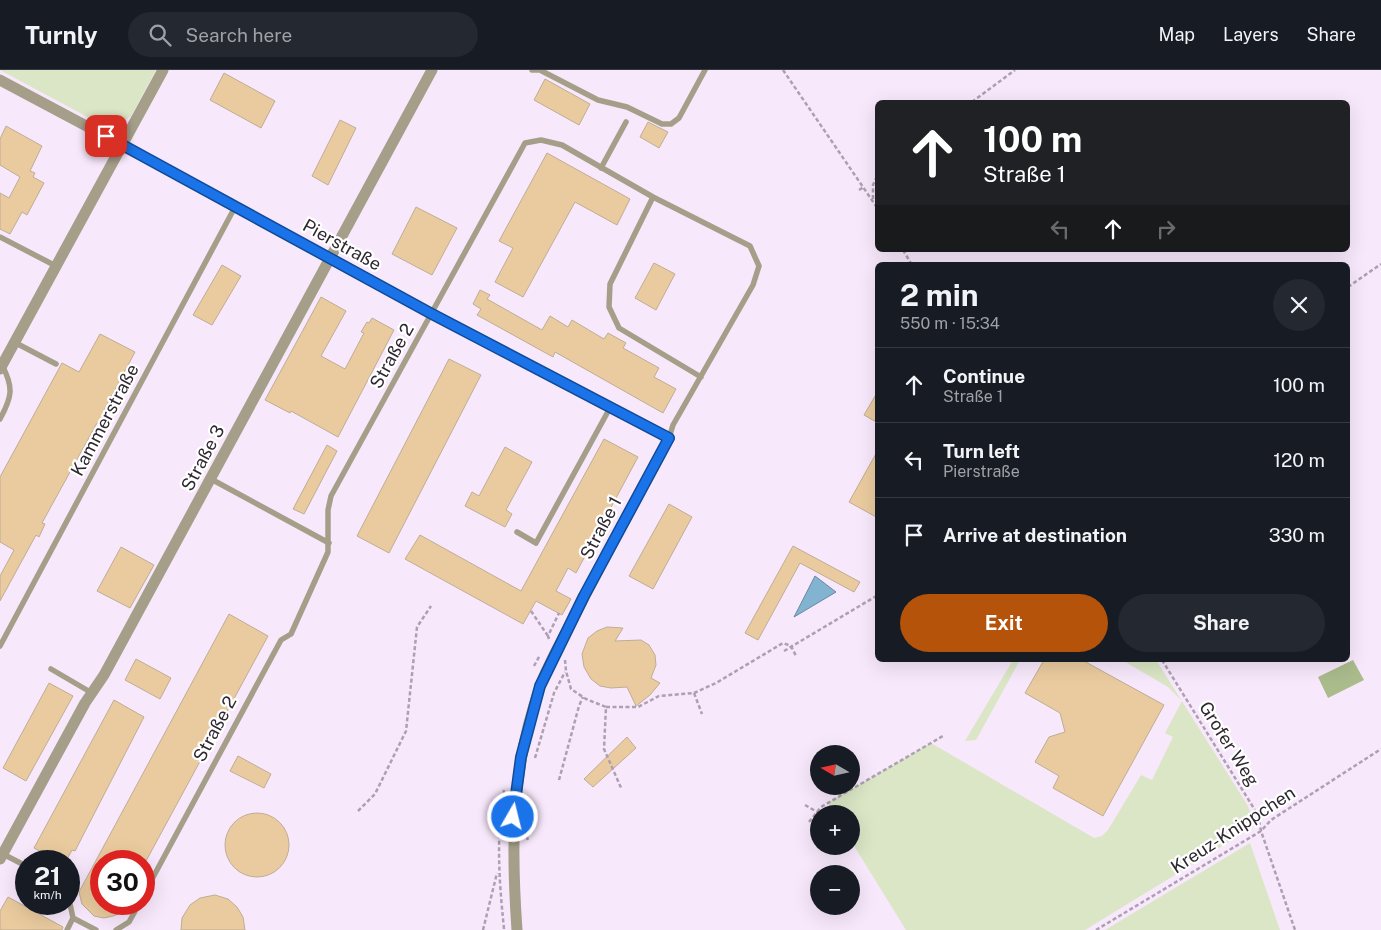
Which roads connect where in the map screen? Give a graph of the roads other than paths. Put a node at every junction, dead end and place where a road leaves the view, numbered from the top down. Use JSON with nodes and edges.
{"nodes":[{"id":1,"x":163,"y":70,"type":"edge"},
{"id":2,"x":432,"y":70,"type":"edge"},
{"id":3,"x":532,"y":70,"type":"edge"},
{"id":4,"x":540,"y":70,"type":"edge"},
{"id":5,"x":705,"y":70,"type":"edge"},
{"id":6,"x":0,"y":80,"type":"edge"},
{"id":7,"x":626,"y":122,"type":"dead end"},
{"id":8,"x":122,"y":145,"type":"junction"},
{"id":9,"x":601,"y":168,"type":"junction"},
{"id":10,"x":653,"y":197,"type":"junction"},
{"id":11,"x":236,"y":207,"type":"junction"},
{"id":12,"x":0,"y":237,"type":"edge"},
{"id":13,"x":329,"y":258,"type":"junction"},
{"id":14,"x":56,"y":266,"type":"junction"},
{"id":15,"x":432,"y":314,"type":"junction"},
{"id":16,"x":14,"y":342,"type":"junction"},
{"id":17,"x":56,"y":364,"type":"dead end"},
{"id":18,"x":1,"y":366,"type":"edge"},
{"id":19,"x":701,"y":377,"type":"junction"},
{"id":20,"x":611,"y":406,"type":"junction"},
{"id":21,"x":0,"y":418,"type":"edge"},
{"id":22,"x":669,"y":438,"type":"junction"},
{"id":23,"x":211,"y":479,"type":"junction"},
{"id":24,"x":517,"y":532,"type":"dead end"},
{"id":25,"x":330,"y":543,"type":"junction"},
{"id":26,"x":0,"y":646,"type":"edge"},
{"id":27,"x":51,"y":669,"type":"dead end"},
{"id":28,"x":92,"y":693,"type":"junction"},
{"id":29,"x":1,"y":856,"type":"edge"},
{"id":30,"x":15,"y":862,"type":"edge"},
{"id":31,"x":155,"y":873,"type":"edge"},
{"id":32,"x":72,"y":915,"type":"edge"},
{"id":33,"x":133,"y":915,"type":"edge"},
{"id":34,"x":73,"y":918,"type":"junction"},
{"id":35,"x":67,"y":930,"type":"edge"},
{"id":36,"x":96,"y":930,"type":"edge"},
{"id":37,"x":116,"y":930,"type":"edge"},
{"id":38,"x":517,"y":930,"type":"edge"}],
"edges":[{"from":1,"to":8,"type":"street"},
{"from":2,"to":13,"type":"street","name":"Straße 3"},
{"from":3,"to":4,"type":"lane"},
{"from":4,"to":5,"type":"lane"},
{"from":6,"to":8,"type":"street","name":"Pierstraße"},
{"from":7,"to":9,"type":"lane"},
{"from":8,"to":11,"type":"street","name":"Pierstraße"},
{"from":8,"to":14,"type":"street"},
{"from":9,"to":10,"type":"lane","name":"Straße 2"},
{"from":9,"to":15,"type":"lane","name":"Straße 2"},
{"from":10,"to":19,"type":"lane"},
{"from":10,"to":19,"type":"lane","name":"Straße 2"},
{"from":11,"to":13,"type":"street","name":"Pierstraße"},
{"from":11,"to":26,"type":"lane","name":"Kammerstraße"},
{"from":12,"to":14,"type":"lane"},
{"from":13,"to":15,"type":"street","name":"Pierstraße"},
{"from":13,"to":23,"type":"street","name":"Straße 3"},
{"from":14,"to":16,"type":"street"},
{"from":15,"to":20,"type":"street","name":"Pierstraße"},
{"from":15,"to":25,"type":"lane","name":"Straße 2"},
{"from":16,"to":17,"type":"lane"},
{"from":16,"to":18,"type":"street"},
{"from":18,"to":21,"type":"lane"},
{"from":19,"to":22,"type":"lane","name":"Straße 2"},
{"from":20,"to":22,"type":"street","name":"Pierstraße"},
{"from":20,"to":24,"type":"lane"},
{"from":22,"to":38,"type":"street","name":"Straße 1"},
{"from":23,"to":25,"type":"lane"},
{"from":23,"to":28,"type":"street","name":"Straße 3"},
{"from":25,"to":31,"type":"lane","name":"Straße 2"},
{"from":27,"to":28,"type":"lane"},
{"from":28,"to":29,"type":"street","name":"Straße 3"},
{"from":29,"to":30,"type":"lane"},
{"from":32,"to":34,"type":"lane"},
{"from":33,"to":37,"type":"lane"},
{"from":34,"to":35,"type":"lane"},
{"from":34,"to":36,"type":"lane"}]}
